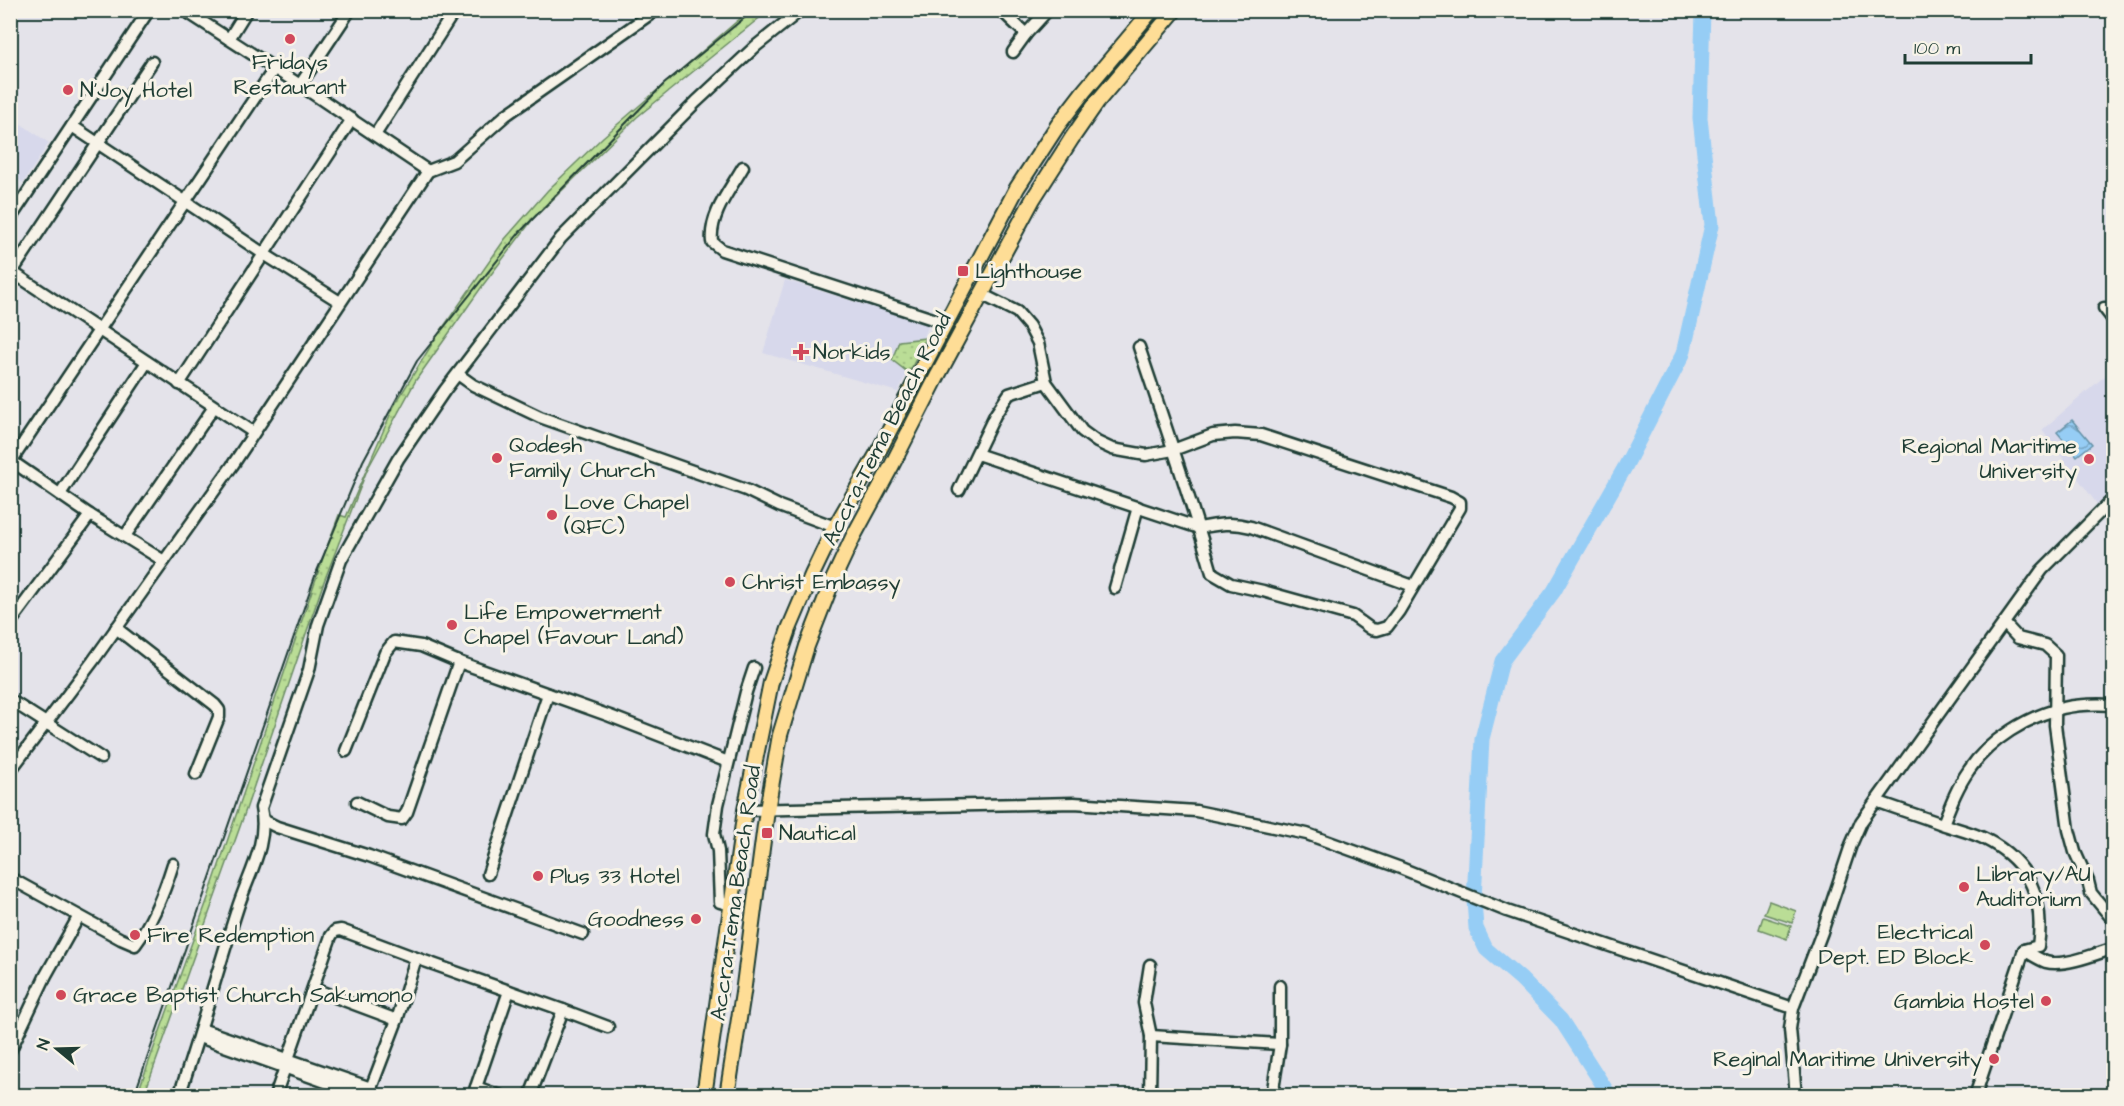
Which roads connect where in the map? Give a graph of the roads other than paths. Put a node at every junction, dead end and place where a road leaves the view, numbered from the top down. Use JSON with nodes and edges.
{"nodes":[{"id":1,"x":149,"y":10,"type":"edge"},
{"id":2,"x":184,"y":10,"type":"edge"},
{"id":3,"x":247,"y":10,"type":"edge"},
{"id":4,"x":350,"y":10,"type":"edge"},
{"id":5,"x":455,"y":10,"type":"edge"},
{"id":6,"x":656,"y":10,"type":"edge"},
{"id":7,"x":801,"y":10,"type":"edge"},
{"id":8,"x":1001,"y":10,"type":"edge"},
{"id":9,"x":1048,"y":10,"type":"edge"},
{"id":10,"x":1152,"y":10,"type":"edge"},
{"id":11,"x":1175,"y":10,"type":"edge"},
{"id":12,"x":1026,"y":34,"type":"junction"},
{"id":13,"x":229,"y":39,"type":"junction"},
{"id":14,"x":1013,"y":52,"type":"dead end"},
{"id":15,"x":152,"y":62,"type":"dead end"},
{"id":16,"x":274,"y":69,"type":"junction"},
{"id":17,"x":300,"y":85,"type":"junction"},
{"id":18,"x":352,"y":119,"type":"junction"},
{"id":19,"x":72,"y":126,"type":"junction"},
{"id":20,"x":375,"y":135,"type":"junction"},
{"id":21,"x":98,"y":144,"type":"junction"},
{"id":22,"x":743,"y":167,"type":"dead end"},
{"id":23,"x":428,"y":171,"type":"junction"},
{"id":24,"x":185,"y":202,"type":"junction"},
{"id":25,"x":10,"y":219,"type":"edge"},
{"id":26,"x":264,"y":254,"type":"junction"},
{"id":27,"x":11,"y":274,"type":"edge"},
{"id":28,"x":981,"y":294,"type":"junction"},
{"id":29,"x":340,"y":302,"type":"junction"},
{"id":30,"x":2104,"y":308,"type":"dead end"},
{"id":31,"x":2114,"y":321,"type":"edge"},
{"id":32,"x":945,"y":323,"type":"junction"},
{"id":33,"x":98,"y":330,"type":"junction"},
{"id":34,"x":1139,"y":347,"type":"dead end"},
{"id":35,"x":147,"y":362,"type":"junction"},
{"id":36,"x":459,"y":375,"type":"junction"},
{"id":37,"x":1047,"y":382,"type":"junction"},
{"id":38,"x":179,"y":384,"type":"junction"},
{"id":39,"x":214,"y":407,"type":"junction"},
{"id":40,"x":253,"y":432,"type":"junction"},
{"id":41,"x":1173,"y":450,"type":"junction"},
{"id":42,"x":977,"y":454,"type":"junction"},
{"id":43,"x":11,"y":462,"type":"edge"},
{"id":44,"x":958,"y":490,"type":"dead end"},
{"id":45,"x":60,"y":494,"type":"junction"},
{"id":46,"x":2114,"y":498,"type":"edge"},
{"id":47,"x":1138,"y":507,"type":"junction"},
{"id":48,"x":90,"y":515,"type":"junction"},
{"id":49,"x":835,"y":527,"type":"junction"},
{"id":50,"x":1199,"y":528,"type":"junction"},
{"id":51,"x":125,"y":537,"type":"junction"},
{"id":52,"x":853,"y":537,"type":"junction"},
{"id":53,"x":164,"y":561,"type":"junction"},
{"id":54,"x":1413,"y":586,"type":"junction"},
{"id":55,"x":1115,"y":588,"type":"dead end"},
{"id":56,"x":10,"y":623,"type":"edge"},
{"id":57,"x":2004,"y":623,"type":"junction"},
{"id":58,"x":116,"y":628,"type":"junction"},
{"id":59,"x":459,"y":662,"type":"junction"},
{"id":60,"x":753,"y":668,"type":"dead end"},
{"id":61,"x":548,"y":694,"type":"junction"},
{"id":62,"x":10,"y":700,"type":"edge"},
{"id":63,"x":2114,"y":705,"type":"edge"},
{"id":64,"x":2054,"y":710,"type":"junction"},
{"id":65,"x":46,"y":722,"type":"junction"},
{"id":66,"x":345,"y":751,"type":"dead end"},
{"id":67,"x":101,"y":758,"type":"dead end"},
{"id":68,"x":728,"y":762,"type":"junction"},
{"id":69,"x":10,"y":771,"type":"edge"},
{"id":70,"x":196,"y":774,"type":"dead end"},
{"id":71,"x":1876,"y":801,"type":"junction"},
{"id":72,"x":357,"y":802,"type":"dead end"},
{"id":73,"x":745,"y":810,"type":"junction"},
{"id":74,"x":768,"y":810,"type":"junction"},
{"id":75,"x":263,"y":820,"type":"junction"},
{"id":76,"x":1943,"y":824,"type":"junction"},
{"id":77,"x":173,"y":864,"type":"dead end"},
{"id":78,"x":488,"y":874,"type":"dead end"},
{"id":79,"x":10,"y":878,"type":"edge"},
{"id":80,"x":731,"y":905,"type":"junction"},
{"id":81,"x":79,"y":916,"type":"junction"},
{"id":82,"x":2114,"y":921,"type":"edge"},
{"id":83,"x":583,"y":934,"type":"dead end"},
{"id":84,"x":2114,"y":948,"type":"edge"},
{"id":85,"x":2024,"y":950,"type":"junction"},
{"id":86,"x":416,"y":958,"type":"junction"},
{"id":87,"x":1150,"y":965,"type":"dead end"},
{"id":88,"x":1280,"y":986,"type":"dead end"},
{"id":89,"x":314,"y":989,"type":"junction"},
{"id":90,"x":508,"y":991,"type":"junction"},
{"id":91,"x":1793,"y":1008,"type":"junction"},
{"id":92,"x":563,"y":1010,"type":"junction"},
{"id":93,"x":397,"y":1020,"type":"junction"},
{"id":94,"x":608,"y":1027,"type":"dead end"},
{"id":95,"x":200,"y":1033,"type":"junction"},
{"id":96,"x":1151,"y":1036,"type":"junction"},
{"id":97,"x":1280,"y":1044,"type":"junction"},
{"id":98,"x":10,"y":1051,"type":"edge"},
{"id":99,"x":287,"y":1063,"type":"junction"},
{"id":100,"x":474,"y":1091,"type":"edge"},
{"id":101,"x":368,"y":1093,"type":"edge"},
{"id":102,"x":179,"y":1095,"type":"edge"},
{"id":103,"x":275,"y":1095,"type":"edge"},
{"id":104,"x":501,"y":1095,"type":"edge"},
{"id":105,"x":530,"y":1095,"type":"edge"},
{"id":106,"x":704,"y":1095,"type":"edge"},
{"id":107,"x":727,"y":1095,"type":"edge"},
{"id":108,"x":1150,"y":1095,"type":"edge"},
{"id":109,"x":1272,"y":1095,"type":"edge"},
{"id":110,"x":1796,"y":1095,"type":"edge"},
{"id":111,"x":1975,"y":1095,"type":"edge"}],
"edges":[{"from":1,"to":19,"type":"street"},
{"from":2,"to":13,"type":"street"},
{"from":3,"to":13,"type":"street"},
{"from":4,"to":17,"type":"street"},
{"from":5,"to":20,"type":"street"},
{"from":6,"to":23,"type":"street"},
{"from":7,"to":36,"type":"street"},
{"from":8,"to":12,"type":"street"},
{"from":9,"to":12,"type":"street"},
{"from":10,"to":32,"type":"main road","name":"Accra-Tema Beach Road"},
{"from":11,"to":28,"type":"main road","name":"Accra-Tema Beach Road"},
{"from":12,"to":14,"type":"street"},
{"from":13,"to":16,"type":"street"},
{"from":15,"to":21,"type":"street"},
{"from":16,"to":17,"type":"street"},
{"from":16,"to":24,"type":"street"},
{"from":17,"to":18,"type":"street"},
{"from":18,"to":20,"type":"street"},
{"from":18,"to":26,"type":"street"},
{"from":19,"to":21,"type":"street"},
{"from":19,"to":25,"type":"street"},
{"from":20,"to":23,"type":"street"},
{"from":21,"to":24,"type":"street"},
{"from":21,"to":27,"type":"street"},
{"from":22,"to":32,"type":"street"},
{"from":23,"to":29,"type":"street"},
{"from":24,"to":26,"type":"street"},
{"from":24,"to":33,"type":"street"},
{"from":26,"to":29,"type":"street"},
{"from":26,"to":38,"type":"street"},
{"from":27,"to":33,"type":"street"},
{"from":28,"to":37,"type":"street"},
{"from":28,"to":52,"type":"main road","name":"Accra-Tema Beach Road"},
{"from":29,"to":40,"type":"street"},
{"from":30,"to":31,"type":"street"},
{"from":32,"to":49,"type":"main road","name":"Accra-Tema Beach Road"},
{"from":33,"to":35,"type":"street"},
{"from":33,"to":43,"type":"street"},
{"from":34,"to":41,"type":"street"},
{"from":35,"to":38,"type":"street"},
{"from":35,"to":45,"type":"street"},
{"from":36,"to":49,"type":"street"},
{"from":36,"to":75,"type":"street"},
{"from":37,"to":41,"type":"street"},
{"from":37,"to":42,"type":"street"},
{"from":38,"to":39,"type":"street"},
{"from":39,"to":40,"type":"street"},
{"from":39,"to":51,"type":"street"},
{"from":40,"to":53,"type":"street"},
{"from":41,"to":50,"type":"street"},
{"from":41,"to":54,"type":"street"},
{"from":42,"to":44,"type":"street"},
{"from":42,"to":47,"type":"street"},
{"from":43,"to":45,"type":"street"},
{"from":45,"to":48,"type":"street"},
{"from":46,"to":57,"type":"street"},
{"from":47,"to":50,"type":"street"},
{"from":47,"to":55,"type":"street"},
{"from":48,"to":51,"type":"street"},
{"from":48,"to":56,"type":"street"},
{"from":49,"to":52,"type":"main road"},
{"from":49,"to":73,"type":"main road","name":"Accra-Tema Beach Road"},
{"from":50,"to":54,"type":"street"},
{"from":50,"to":54,"type":"street"},
{"from":51,"to":53,"type":"street"},
{"from":52,"to":74,"type":"main road","name":"Accra-Tema Beach Road"},
{"from":53,"to":58,"type":"street"},
{"from":57,"to":64,"type":"street"},
{"from":57,"to":71,"type":"street"},
{"from":58,"to":65,"type":"street"},
{"from":58,"to":70,"type":"street"},
{"from":59,"to":61,"type":"street"},
{"from":59,"to":66,"type":"street"},
{"from":59,"to":72,"type":"street"},
{"from":60,"to":68,"type":"street"},
{"from":61,"to":68,"type":"street"},
{"from":61,"to":78,"type":"street"},
{"from":62,"to":65,"type":"street"},
{"from":63,"to":64,"type":"street"},
{"from":64,"to":76,"type":"street"},
{"from":64,"to":82,"type":"street"},
{"from":65,"to":67,"type":"street"},
{"from":65,"to":69,"type":"street"},
{"from":68,"to":80,"type":"street"},
{"from":71,"to":76,"type":"street"},
{"from":71,"to":91,"type":"street"},
{"from":73,"to":74,"type":"street"},
{"from":73,"to":80,"type":"main road","name":"Accra-Tema Beach Road"},
{"from":74,"to":91,"type":"street"},
{"from":74,"to":107,"type":"main road","name":"Accra-Tema Beach Road"},
{"from":75,"to":83,"type":"street"},
{"from":75,"to":95,"type":"street"},
{"from":76,"to":85,"type":"street"},
{"from":77,"to":81,"type":"street"},
{"from":79,"to":81,"type":"street"},
{"from":80,"to":106,"type":"main road","name":"Accra-Tema Beach Road"},
{"from":81,"to":98,"type":"street"},
{"from":84,"to":85,"type":"street"},
{"from":85,"to":111,"type":"street"},
{"from":86,"to":89,"type":"street"},
{"from":86,"to":90,"type":"street"},
{"from":86,"to":93,"type":"street"},
{"from":87,"to":96,"type":"street"},
{"from":88,"to":97,"type":"street"},
{"from":89,"to":93,"type":"street"},
{"from":89,"to":99,"type":"street"},
{"from":90,"to":92,"type":"street"},
{"from":90,"to":100,"type":"street"},
{"from":91,"to":110,"type":"street"},
{"from":92,"to":94,"type":"street"},
{"from":92,"to":105,"type":"street"},
{"from":93,"to":101,"type":"street"},
{"from":95,"to":99,"type":"street"},
{"from":95,"to":102,"type":"street"},
{"from":96,"to":97,"type":"street"},
{"from":96,"to":108,"type":"street"},
{"from":97,"to":109,"type":"street"},
{"from":99,"to":101,"type":"street"},
{"from":99,"to":103,"type":"street"},
{"from":100,"to":104,"type":"street"}]}
